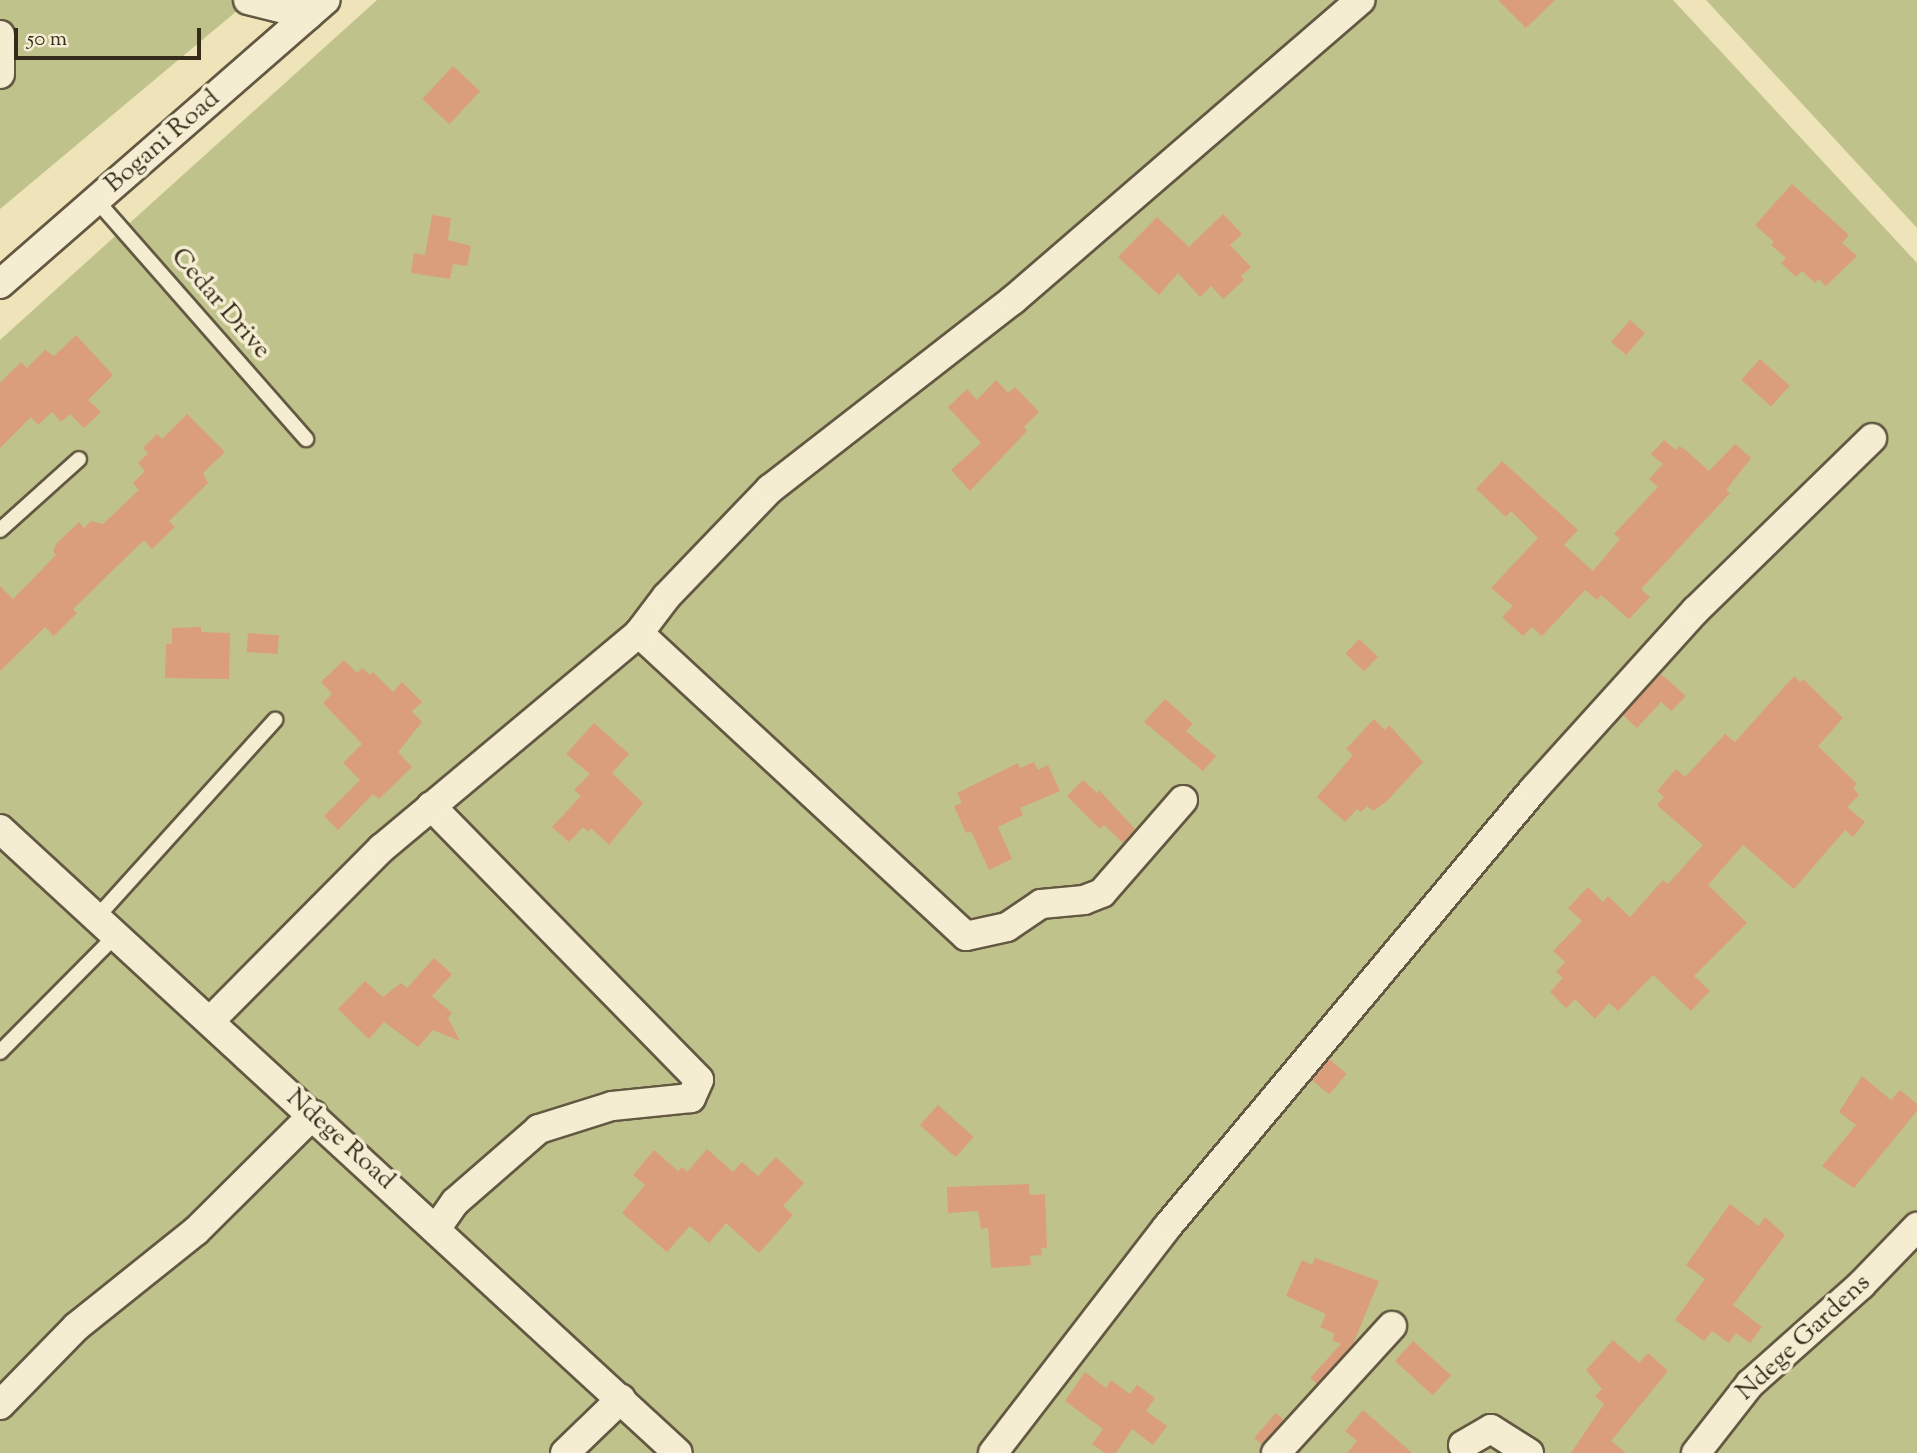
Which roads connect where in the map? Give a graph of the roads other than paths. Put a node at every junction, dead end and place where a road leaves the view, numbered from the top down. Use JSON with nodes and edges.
{"nodes":[{"id":1,"x":248,"y":0,"type":"edge"},
{"id":2,"x":1361,"y":0,"type":"edge"},
{"id":3,"x":317,"y":8,"type":"edge"},
{"id":4,"x":0,"y":35,"type":"edge"},
{"id":5,"x":0,"y":74,"type":"edge"},
{"id":6,"x":97,"y":201,"type":"junction"},
{"id":7,"x":0,"y":284,"type":"edge"},
{"id":8,"x":1872,"y":438,"type":"dead end"},
{"id":9,"x":306,"y":439,"type":"dead end"},
{"id":10,"x":79,"y":459,"type":"dead end"},
{"id":11,"x":0,"y":530,"type":"edge"},
{"id":12,"x":639,"y":633,"type":"junction"},
{"id":13,"x":275,"y":720,"type":"dead end"},
{"id":14,"x":1183,"y":800,"type":"dead end"},
{"id":15,"x":431,"y":806,"type":"junction"},
{"id":16,"x":0,"y":829,"type":"edge"},
{"id":17,"x":107,"y":926,"type":"junction"},
{"id":18,"x":210,"y":1021,"type":"junction"},
{"id":19,"x":0,"y":1052,"type":"edge"},
{"id":20,"x":313,"y":1115,"type":"junction"},
{"id":21,"x":1917,"y":1227,"type":"edge"},
{"id":22,"x":437,"y":1228,"type":"junction"},
{"id":23,"x":1392,"y":1326,"type":"dead end"},
{"id":24,"x":621,"y":1399,"type":"junction"},
{"id":25,"x":0,"y":1405,"type":"edge"},
{"id":26,"x":1463,"y":1445,"type":"dead end"},
{"id":27,"x":565,"y":1453,"type":"edge"},
{"id":28,"x":678,"y":1453,"type":"edge"},
{"id":29,"x":993,"y":1453,"type":"edge"},
{"id":30,"x":1276,"y":1453,"type":"edge"},
{"id":31,"x":1529,"y":1453,"type":"edge"},
{"id":32,"x":1696,"y":1453,"type":"edge"}],
"edges":[{"from":1,"to":3,"type":"street"},
{"from":2,"to":12,"type":"street"},
{"from":3,"to":6,"type":"street","name":"Bogani Road"},
{"from":4,"to":5,"type":"street"},
{"from":6,"to":7,"type":"street","name":"Bogani Road"},
{"from":6,"to":9,"type":"lane","name":"Cedar Drive"},
{"from":8,"to":29,"type":"street"},
{"from":10,"to":11,"type":"lane"},
{"from":12,"to":14,"type":"street"},
{"from":12,"to":15,"type":"street"},
{"from":13,"to":17,"type":"lane"},
{"from":15,"to":18,"type":"street"},
{"from":15,"to":22,"type":"street"},
{"from":16,"to":17,"type":"street","name":"Ndege Road"},
{"from":17,"to":18,"type":"street","name":"Ndege Road"},
{"from":17,"to":19,"type":"lane"},
{"from":18,"to":20,"type":"street","name":"Ndege Road"},
{"from":20,"to":22,"type":"street","name":"Ndege Road"},
{"from":20,"to":25,"type":"street"},
{"from":21,"to":32,"type":"street","name":"Ndege Gardens"},
{"from":22,"to":24,"type":"street","name":"Ndege Road"},
{"from":23,"to":30,"type":"street"},
{"from":24,"to":27,"type":"street"},
{"from":24,"to":28,"type":"street","name":"Ndege Road"},
{"from":26,"to":31,"type":"street"}]}
